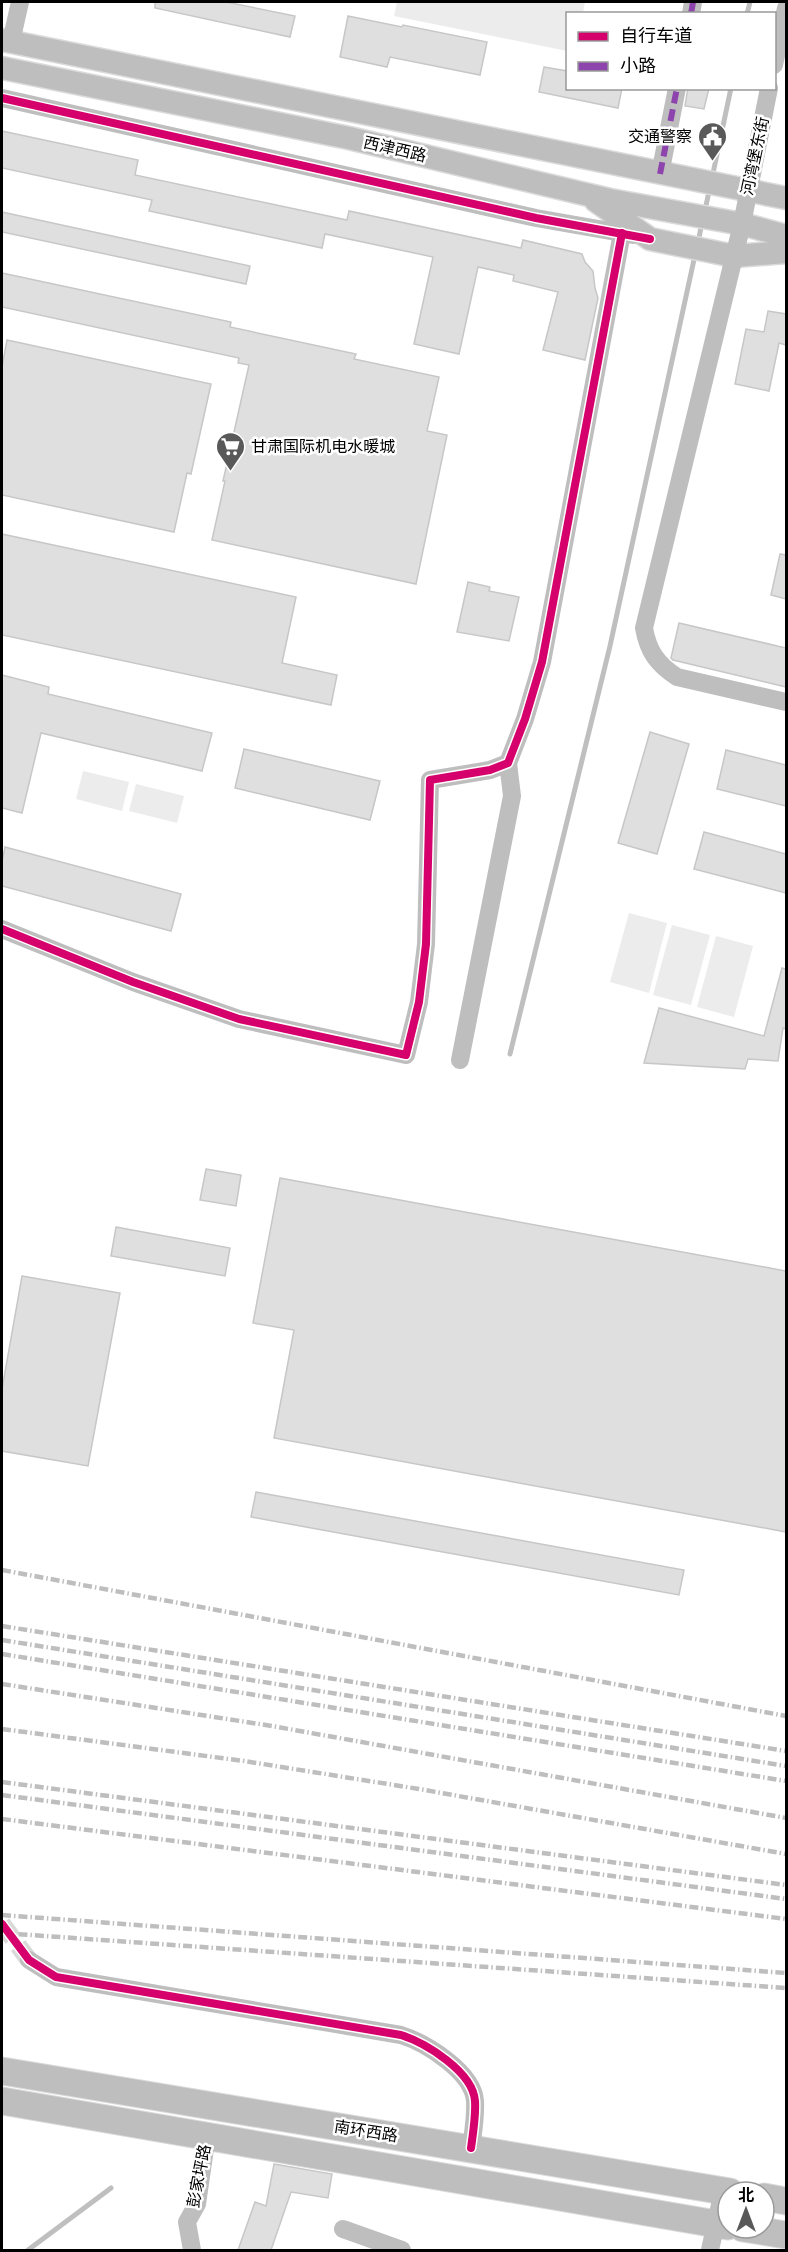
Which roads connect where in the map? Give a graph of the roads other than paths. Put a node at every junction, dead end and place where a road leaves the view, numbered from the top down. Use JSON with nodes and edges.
{"nodes":[{"id":1,"x":20,"y":2,"type":"edge"},
{"id":2,"x":786,"y":9,"type":"edge"},
{"id":3,"x":6,"y":41,"type":"edge"},
{"id":4,"x":776,"y":56,"type":"edge"},
{"id":5,"x":2,"y":68,"type":"edge"},
{"id":6,"x":676,"y":90,"type":"edge"},
{"id":7,"x":769,"y":90,"type":"edge"},
{"id":8,"x":2,"y":98,"type":"edge"},
{"id":9,"x":670,"y":175,"type":"junction"},
{"id":10,"x":741,"y":189,"type":"junction"},
{"id":11,"x":587,"y":195,"type":"junction"},
{"id":12,"x":786,"y":198,"type":"edge"},
{"id":13,"x":735,"y":223,"type":"junction"},
{"id":14,"x":622,"y":233,"type":"junction"},
{"id":15,"x":786,"y":236,"type":"edge"},
{"id":16,"x":650,"y":239,"type":"junction"},
{"id":17,"x":786,"y":252,"type":"edge"},
{"id":18,"x":734,"y":256,"type":"junction"},
{"id":19,"x":786,"y":702,"type":"edge"},
{"id":20,"x":508,"y":763,"type":"junction"},
{"id":21,"x":2,"y":929,"type":"edge"},
{"id":22,"x":460,"y":1060,"type":"dead end"},
{"id":23,"x":29,"y":1960,"type":"tunnel mouth"},
{"id":24,"x":2,"y":2071,"type":"edge"},
{"id":25,"x":2,"y":2101,"type":"edge"},
{"id":26,"x":207,"y":2136,"type":"junction"},
{"id":27,"x":471,"y":2148,"type":"junction"},
{"id":28,"x":716,"y":2190,"type":"edge"},
{"id":29,"x":716,"y":2224,"type":"edge"},
{"id":30,"x":343,"y":2229,"type":"dead end"},
{"id":31,"x":192,"y":2250,"type":"edge"},
{"id":32,"x":402,"y":2250,"type":"edge"}],
"edges":[{"from":1,"to":3,"type":"street"},
{"from":2,"to":4,"type":"street"},
{"from":3,"to":9,"type":"main road","name":"西津西路"},
{"from":5,"to":11,"type":"main road","name":"西津西路"},
{"from":6,"to":9,"type":"street"},
{"from":7,"to":10,"type":"street","name":"河湾堡东街"},
{"from":8,"to":14,"type":"street"},
{"from":9,"to":10,"type":"main road","name":"西津西路"},
{"from":10,"to":12,"type":"main road","name":"西津西路"},
{"from":10,"to":13,"type":"street","name":"河湾堡东街"},
{"from":11,"to":13,"type":"main road","name":"西津西路"},
{"from":11,"to":16,"type":"main road"},
{"from":13,"to":15,"type":"main road","name":"西津西路"},
{"from":13,"to":18,"type":"street","name":"河湾堡东街"},
{"from":14,"to":16,"type":"street"},
{"from":14,"to":20,"type":"street"},
{"from":16,"to":18,"type":"main road"},
{"from":17,"to":18,"type":"main road"},
{"from":18,"to":19,"type":"street","name":"河湾堡东街"},
{"from":20,"to":21,"type":"street"},
{"from":20,"to":22,"type":"street"},
{"from":23,"to":27,"type":"street"},
{"from":24,"to":27,"type":"highway","name":"南环西路"},
{"from":25,"to":26,"type":"highway","name":"南环西路"},
{"from":26,"to":29,"type":"highway","name":"南环西路"},
{"from":26,"to":31,"type":"street","name":"彭家坪路"},
{"from":27,"to":28,"type":"highway","name":"南环西路"},
{"from":30,"to":32,"type":"street"}]}
